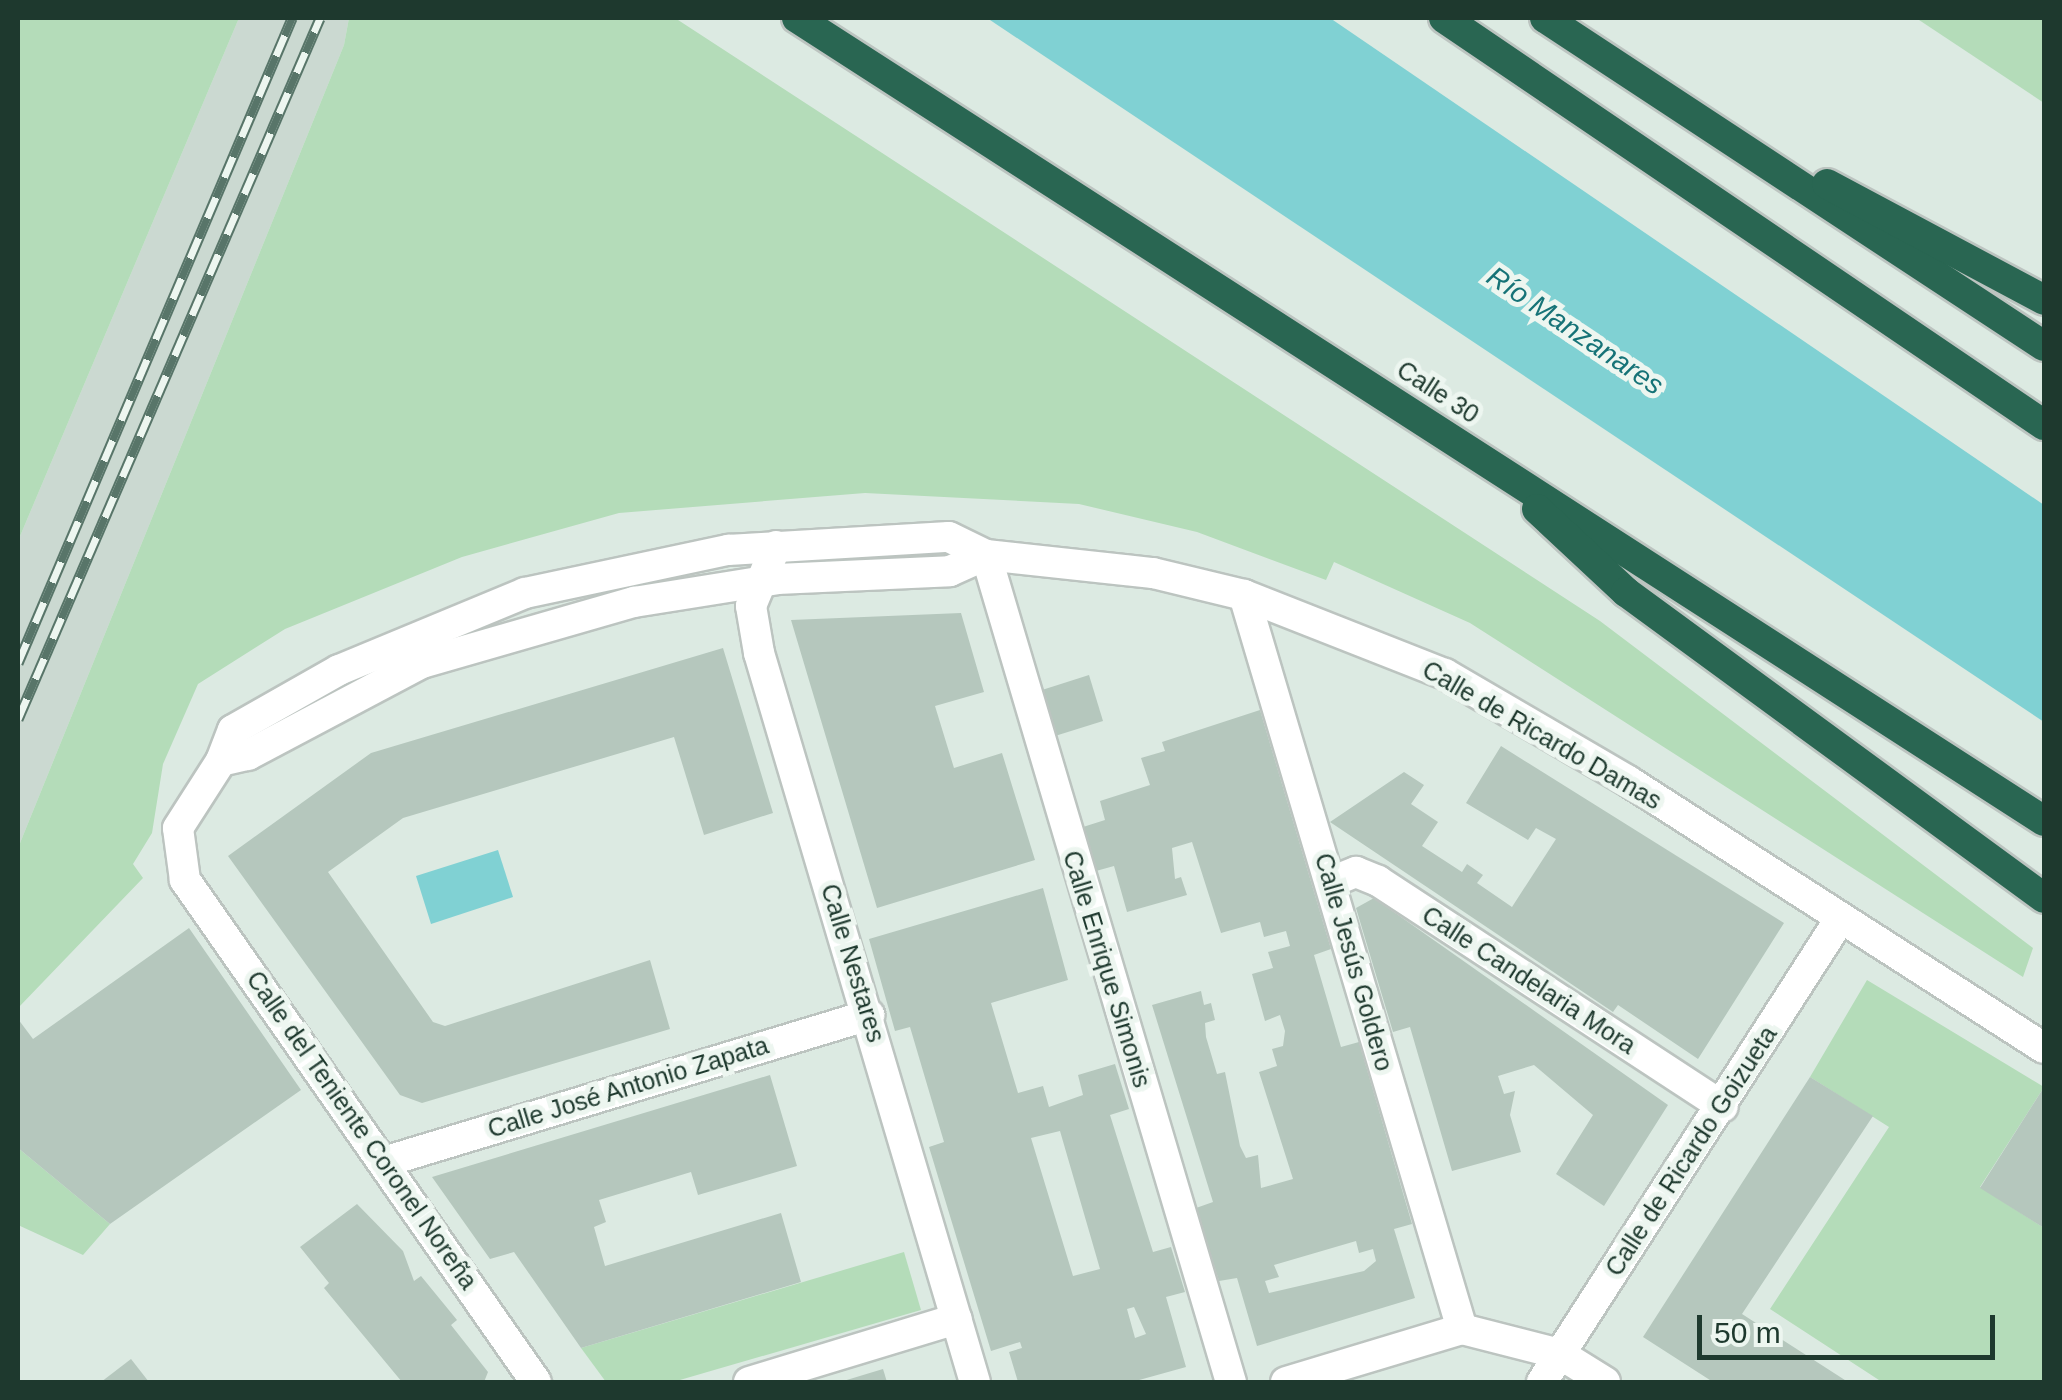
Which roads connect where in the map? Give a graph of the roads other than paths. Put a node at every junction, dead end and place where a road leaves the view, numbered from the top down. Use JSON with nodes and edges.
{"nodes":[{"id":1,"x":797,"y":18,"type":"edge"},
{"id":2,"x":1444,"y":18,"type":"edge"},
{"id":3,"x":1545,"y":18,"type":"edge"},
{"id":4,"x":1695,"y":117,"type":"junction"},
{"id":5,"x":2044,"y":300,"type":"edge"},
{"id":6,"x":2044,"y":346,"type":"edge"},
{"id":7,"x":2044,"y":425,"type":"edge"},
{"id":8,"x":1480,"y":455,"type":"junction"},
{"id":9,"x":776,"y":546,"type":"junction"},
{"id":10,"x":986,"y":555,"type":"junction"},
{"id":11,"x":755,"y":582,"type":"junction"},
{"id":12,"x":1244,"y":595,"type":"junction"},
{"id":13,"x":221,"y":761,"type":"junction"},
{"id":14,"x":2044,"y":822,"type":"edge"},
{"id":15,"x":185,"y":880,"type":"joint"},
{"id":16,"x":1331,"y":882,"type":"junction"},
{"id":17,"x":2044,"y":898,"type":"edge"},
{"id":18,"x":1840,"y":919,"type":"junction"},
{"id":19,"x":869,"y":1014,"type":"junction"},
{"id":20,"x":2044,"y":1048,"type":"edge"},
{"id":21,"x":1723,"y":1108,"type":"junction"},
{"id":22,"x":387,"y":1161,"type":"junction"},
{"id":23,"x":956,"y":1319,"type":"junction"},
{"id":24,"x":1462,"y":1329,"type":"junction"},
{"id":25,"x":1560,"y":1354,"type":"junction"},
{"id":26,"x":536,"y":1382,"type":"edge"},
{"id":27,"x":749,"y":1382,"type":"edge"},
{"id":28,"x":975,"y":1382,"type":"edge"},
{"id":29,"x":1231,"y":1382,"type":"edge"},
{"id":30,"x":1286,"y":1382,"type":"edge"},
{"id":31,"x":1542,"y":1382,"type":"edge"},
{"id":32,"x":1604,"y":1382,"type":"edge"}],
"edges":[{"from":1,"to":8,"type":"highway","name":"Calle 30"},
{"from":2,"to":7,"type":"highway"},
{"from":3,"to":4,"type":"highway"},
{"from":4,"to":5,"type":"highway"},
{"from":4,"to":6,"type":"highway"},
{"from":8,"to":14,"type":"highway","name":"Calle 30"},
{"from":8,"to":17,"type":"highway"},
{"from":9,"to":10,"type":"street","name":"Calle de Ricardo Damas"},
{"from":9,"to":11,"type":"street"},
{"from":9,"to":13,"type":"street","name":"Calle de Ricardo Damas"},
{"from":10,"to":11,"type":"street","name":"Calle de Ricardo Damas"},
{"from":10,"to":12,"type":"street","name":"Calle de Ricardo Damas"},
{"from":10,"to":29,"type":"street","name":"Calle Enrique Simonis"},
{"from":11,"to":13,"type":"street","name":"Calle de Ricardo Damas"},
{"from":11,"to":19,"type":"street","name":"Calle Nestares"},
{"from":12,"to":16,"type":"street","name":"Calle Jesús Goldero"},
{"from":12,"to":18,"type":"street","name":"Calle de Ricardo Damas"},
{"from":13,"to":15,"type":"street","name":"Calle de Ricardo Damas"},
{"from":15,"to":22,"type":"street","name":"Calle del Teniente Coronel Noreña"},
{"from":16,"to":21,"type":"street","name":"Calle Candelaria Mora"},
{"from":16,"to":24,"type":"street","name":"Calle Jesús Goldero"},
{"from":18,"to":20,"type":"street","name":"Calle de Ricardo Damas"},
{"from":18,"to":21,"type":"street","name":"Calle de Ricardo Goizueta"},
{"from":19,"to":22,"type":"street","name":"Calle José Antonio Zapata"},
{"from":19,"to":23,"type":"street","name":"Calle Nestares"},
{"from":21,"to":25,"type":"street","name":"Calle de Ricardo Goizueta"},
{"from":22,"to":26,"type":"street","name":"Calle del Teniente Coronel Noreña"},
{"from":23,"to":27,"type":"street"},
{"from":23,"to":28,"type":"street","name":"Calle Nestares"},
{"from":24,"to":25,"type":"street"},
{"from":24,"to":30,"type":"street"},
{"from":25,"to":31,"type":"street","name":"Calle de Ricardo Goizueta"},
{"from":25,"to":32,"type":"street"}]}
